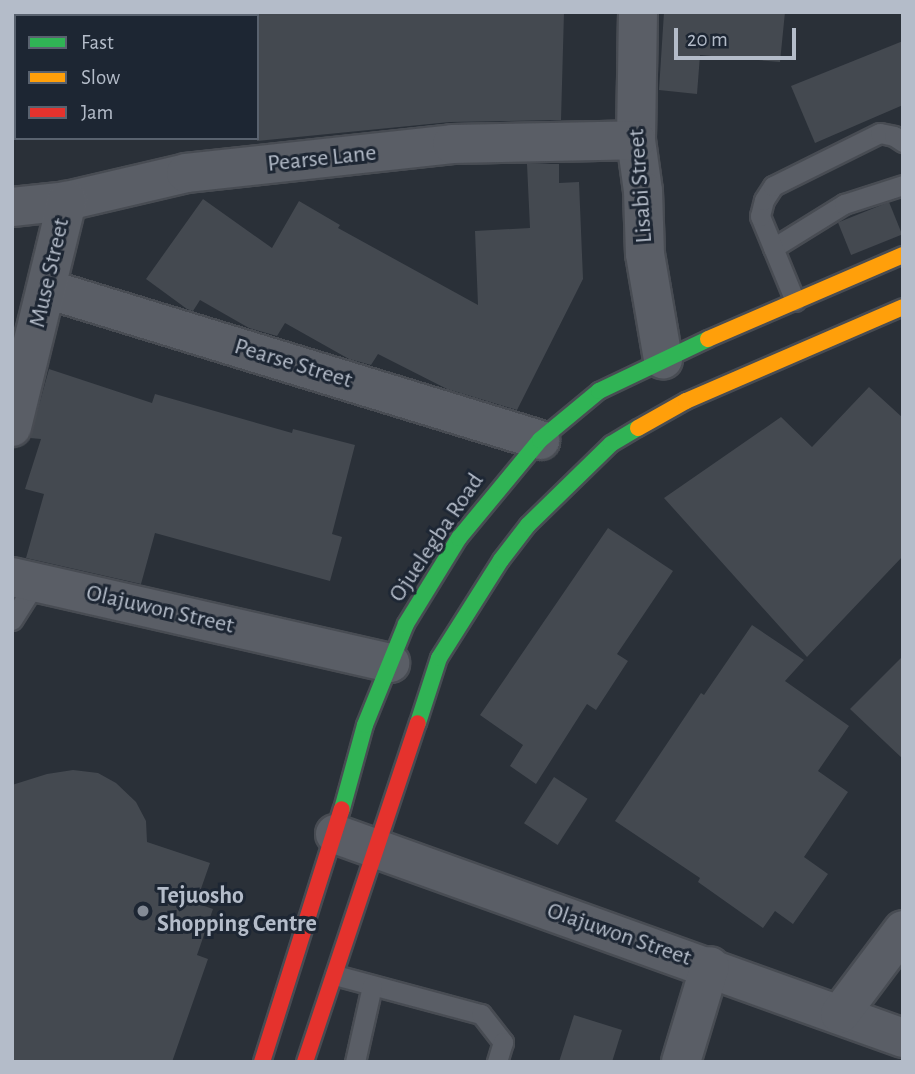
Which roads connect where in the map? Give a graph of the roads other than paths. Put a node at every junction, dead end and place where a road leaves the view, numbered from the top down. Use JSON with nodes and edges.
{"nodes":[{"id":1,"x":638,"y":12,"type":"edge"},
{"id":2,"x":636,"y":140,"type":"junction"},
{"id":3,"x":903,"y":142,"type":"edge"},
{"id":4,"x":903,"y":185,"type":"edge"},
{"id":5,"x":68,"y":201,"type":"junction"},
{"id":6,"x":12,"y":206,"type":"edge"},
{"id":7,"x":773,"y":248,"type":"junction"},
{"id":8,"x":903,"y":255,"type":"edge"},
{"id":9,"x":47,"y":289,"type":"junction"},
{"id":10,"x":795,"y":301,"type":"junction"},
{"id":11,"x":903,"y":307,"type":"edge"},
{"id":12,"x":663,"y":359,"type":"junction"},
{"id":13,"x":12,"y":427,"type":"edge"},
{"id":14,"x":540,"y":440,"type":"junction"},
{"id":15,"x":24,"y":580,"type":"edge"},
{"id":16,"x":12,"y":620,"type":"edge"},
{"id":17,"x":390,"y":663,"type":"junction"},
{"id":18,"x":335,"y":834,"type":"junction"},
{"id":19,"x":375,"y":847,"type":"junction"},
{"id":20,"x":903,"y":930,"type":"edge"},
{"id":21,"x":710,"y":966,"type":"junction"},
{"id":22,"x":335,"y":975,"type":"junction"},
{"id":23,"x":372,"y":986,"type":"junction"},
{"id":24,"x":840,"y":1014,"type":"junction"},
{"id":25,"x":903,"y":1038,"type":"edge"},
{"id":26,"x":262,"y":1062,"type":"edge"},
{"id":27,"x":305,"y":1062,"type":"edge"},
{"id":28,"x":355,"y":1062,"type":"edge"},
{"id":29,"x":497,"y":1062,"type":"edge"},
{"id":30,"x":681,"y":1062,"type":"edge"}],
"edges":[{"from":1,"to":2,"type":"street","name":"Lisabi Street"},
{"from":2,"to":5,"type":"street","name":"Pearse Lane"},
{"from":2,"to":12,"type":"street","name":"Lisabi Street"},
{"from":3,"to":7,"type":"lane"},
{"from":4,"to":7,"type":"lane"},
{"from":5,"to":6,"type":"street","name":"Pearse Lane"},
{"from":5,"to":9,"type":"street","name":"Muse Street"},
{"from":7,"to":10,"type":"lane"},
{"from":8,"to":10,"type":"main road","name":"Ojuelegba Road"},
{"from":9,"to":13,"type":"street","name":"Muse Street"},
{"from":9,"to":14,"type":"street","name":"Pearse Street"},
{"from":10,"to":12,"type":"main road","name":"Ojuelegba Road"},
{"from":11,"to":19,"type":"main road"},
{"from":12,"to":14,"type":"main road","name":"Ojuelegba Road"},
{"from":14,"to":17,"type":"main road","name":"Ojuelegba Road"},
{"from":15,"to":16,"type":"lane"},
{"from":15,"to":17,"type":"street","name":"Olajuwon Street"},
{"from":17,"to":18,"type":"main road","name":"Ojuelegba Road"},
{"from":18,"to":19,"type":"street","name":"Olajuwon Street"},
{"from":18,"to":26,"type":"main road","name":"Ojuelegba Road"},
{"from":19,"to":21,"type":"street","name":"Olajuwon Street"},
{"from":19,"to":22,"type":"main road"},
{"from":20,"to":24,"type":"street"},
{"from":21,"to":24,"type":"street","name":"Olajuwon Street"},
{"from":21,"to":30,"type":"street"},
{"from":22,"to":23,"type":"lane"},
{"from":22,"to":27,"type":"main road"},
{"from":23,"to":28,"type":"lane"},
{"from":23,"to":29,"type":"lane"},
{"from":24,"to":25,"type":"street","name":"Olajuwon Street"}]}
